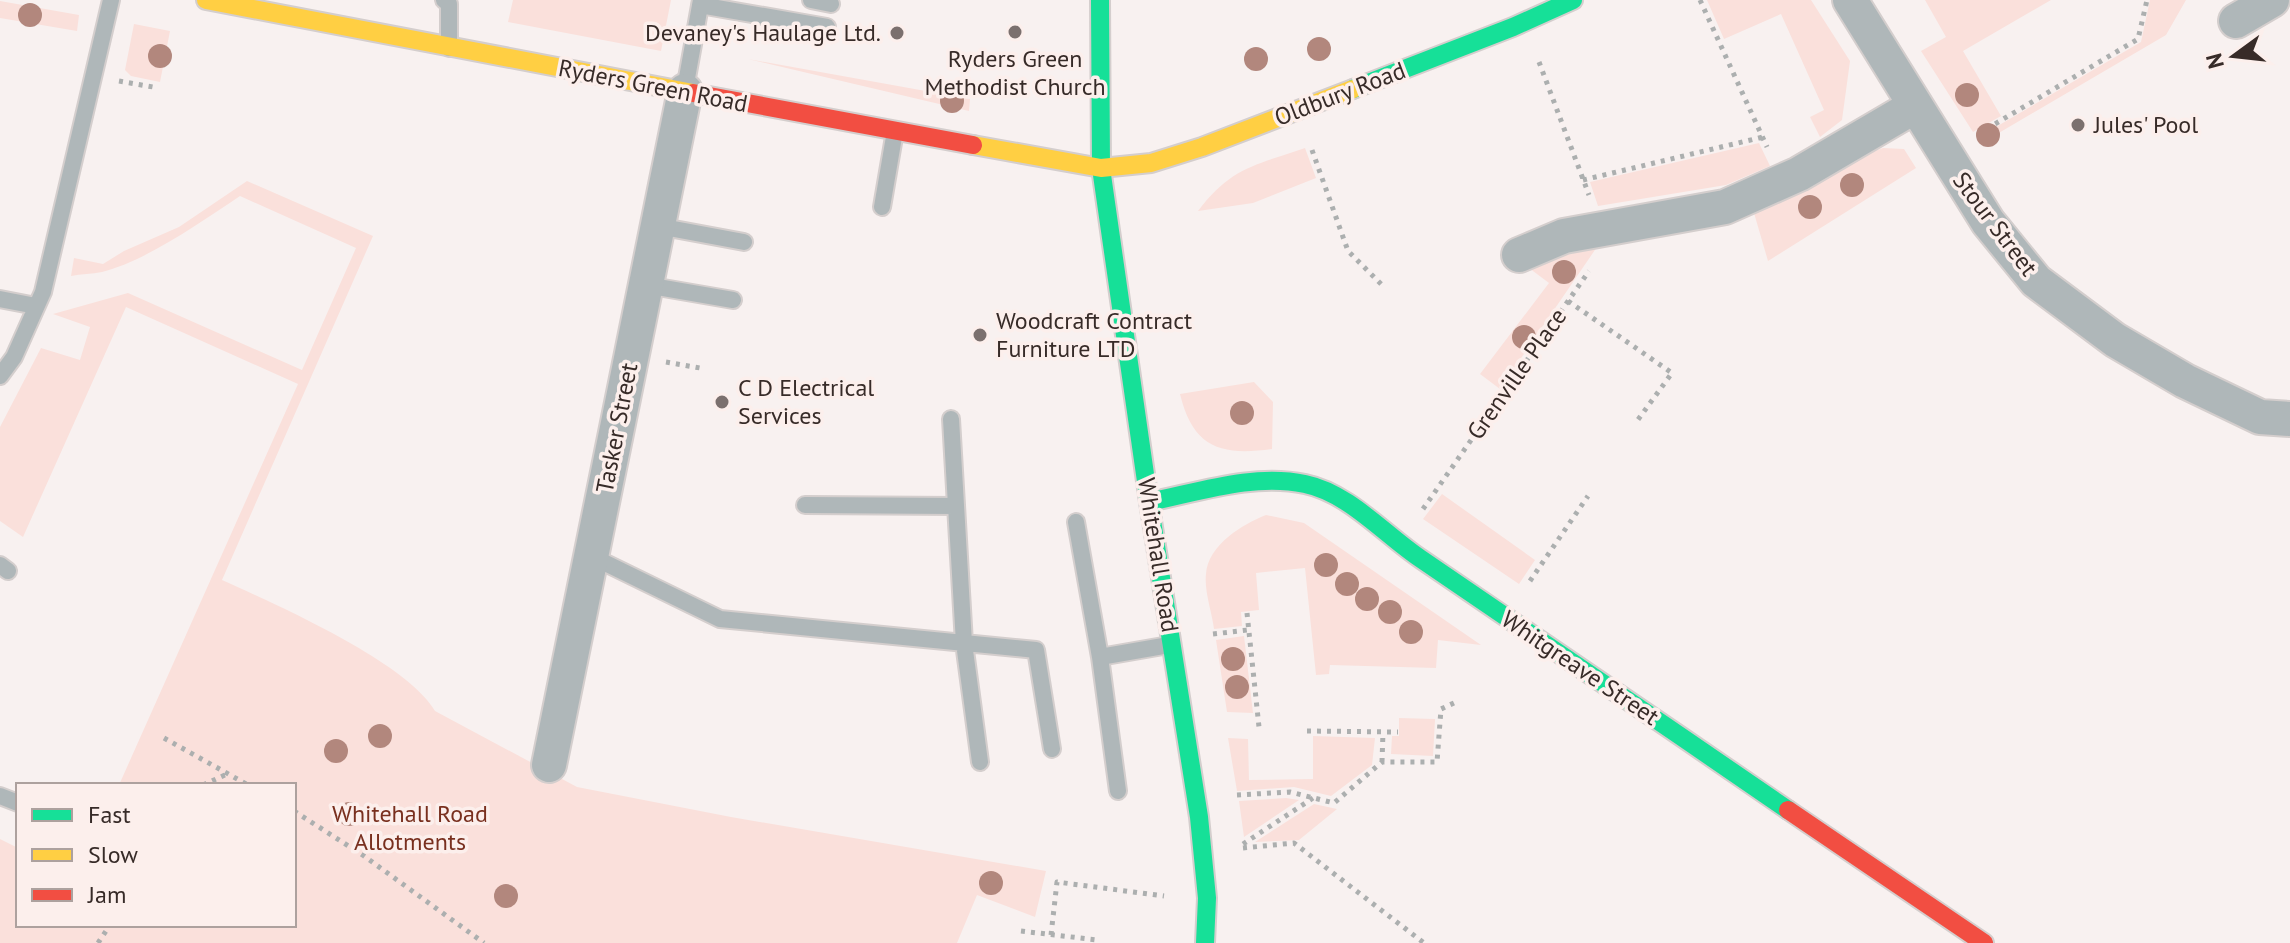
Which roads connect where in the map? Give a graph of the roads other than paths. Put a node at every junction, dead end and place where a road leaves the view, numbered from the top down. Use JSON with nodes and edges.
{"nodes":[{"id":1,"x":111,"y":0,"type":"edge"},
{"id":2,"x":206,"y":0,"type":"edge"},
{"id":3,"x":444,"y":0,"type":"edge"},
{"id":4,"x":811,"y":0,"type":"edge"},
{"id":5,"x":1100,"y":0,"type":"edge"},
{"id":6,"x":1573,"y":0,"type":"edge"},
{"id":7,"x":1850,"y":0,"type":"edge"},
{"id":8,"x":2272,"y":0,"type":"edge"},
{"id":9,"x":226,"y":2,"type":"edge"},
{"id":10,"x":701,"y":3,"type":"edge"},
{"id":11,"x":831,"y":4,"type":"dead end"},
{"id":12,"x":2236,"y":21,"type":"dead end"},
{"id":13,"x":827,"y":27,"type":"dead end"},
{"id":14,"x":449,"y":48,"type":"junction"},
{"id":15,"x":685,"y":91,"type":"junction"},
{"id":16,"x":1915,"y":106,"type":"junction"},
{"id":17,"x":895,"y":131,"type":"junction"},
{"id":18,"x":1101,"y":168,"type":"junction"},
{"id":19,"x":882,"y":207,"type":"dead end"},
{"id":20,"x":658,"y":226,"type":"junction"},
{"id":21,"x":744,"y":242,"type":"dead end"},
{"id":22,"x":1519,"y":255,"type":"dead end"},
{"id":23,"x":646,"y":285,"type":"junction"},
{"id":24,"x":0,"y":299,"type":"edge"},
{"id":25,"x":733,"y":300,"type":"dead end"},
{"id":26,"x":36,"y":306,"type":"junction"},
{"id":27,"x":0,"y":376,"type":"edge"},
{"id":28,"x":951,"y":419,"type":"dead end"},
{"id":29,"x":2290,"y":419,"type":"edge"},
{"id":30,"x":1149,"y":502,"type":"junction"},
{"id":31,"x":805,"y":505,"type":"dead end"},
{"id":32,"x":956,"y":506,"type":"junction"},
{"id":33,"x":1076,"y":522,"type":"dead end"},
{"id":34,"x":591,"y":556,"type":"junction"},
{"id":35,"x":964,"y":643,"type":"junction"},
{"id":36,"x":1172,"y":644,"type":"junction"},
{"id":37,"x":1100,"y":657,"type":"junction"},
{"id":38,"x":1052,"y":749,"type":"dead end"},
{"id":39,"x":980,"y":762,"type":"dead end"},
{"id":40,"x":549,"y":765,"type":"dead end"},
{"id":41,"x":1118,"y":791,"type":"dead end"},
{"id":42,"x":1205,"y":943,"type":"edge"},
{"id":43,"x":1984,"y":943,"type":"edge"}],
"edges":[{"from":1,"to":26,"type":"lane"},
{"from":2,"to":9,"type":"main road","name":"Ryders Green Road"},
{"from":3,"to":14,"type":"lane"},
{"from":4,"to":11,"type":"lane"},
{"from":5,"to":18,"type":"main road","name":"Whitehall Road"},
{"from":6,"to":18,"type":"main road","name":"Oldbury Road"},
{"from":7,"to":16,"type":"street","name":"Stour Street"},
{"from":8,"to":12,"type":"street"},
{"from":9,"to":14,"type":"main road","name":"Ryders Green Road"},
{"from":10,"to":13,"type":"lane"},
{"from":10,"to":15,"type":"lane"},
{"from":14,"to":15,"type":"main road","name":"Ryders Green Road"},
{"from":15,"to":17,"type":"main road","name":"Ryders Green Road"},
{"from":15,"to":20,"type":"street","name":"Tasker Street"},
{"from":16,"to":22,"type":"street"},
{"from":16,"to":29,"type":"street","name":"Stour Street"},
{"from":17,"to":18,"type":"main road","name":"Ryders Green Road"},
{"from":17,"to":19,"type":"lane"},
{"from":18,"to":30,"type":"main road","name":"Whitehall Road"},
{"from":20,"to":21,"type":"lane"},
{"from":20,"to":23,"type":"street","name":"Tasker Street"},
{"from":23,"to":25,"type":"lane"},
{"from":23,"to":34,"type":"street","name":"Tasker Street"},
{"from":24,"to":26,"type":"lane"},
{"from":26,"to":27,"type":"lane"},
{"from":28,"to":32,"type":"lane"},
{"from":30,"to":36,"type":"main road","name":"Whitehall Road"},
{"from":30,"to":43,"type":"main road","name":"Whitgreave Street"},
{"from":31,"to":32,"type":"lane"},
{"from":32,"to":35,"type":"lane"},
{"from":33,"to":37,"type":"lane"},
{"from":34,"to":35,"type":"lane"},
{"from":34,"to":40,"type":"street","name":"Tasker Street"},
{"from":35,"to":38,"type":"lane"},
{"from":35,"to":39,"type":"lane"},
{"from":36,"to":37,"type":"lane"},
{"from":36,"to":42,"type":"main road","name":"Whitehall Road"},
{"from":37,"to":41,"type":"lane"}]}
